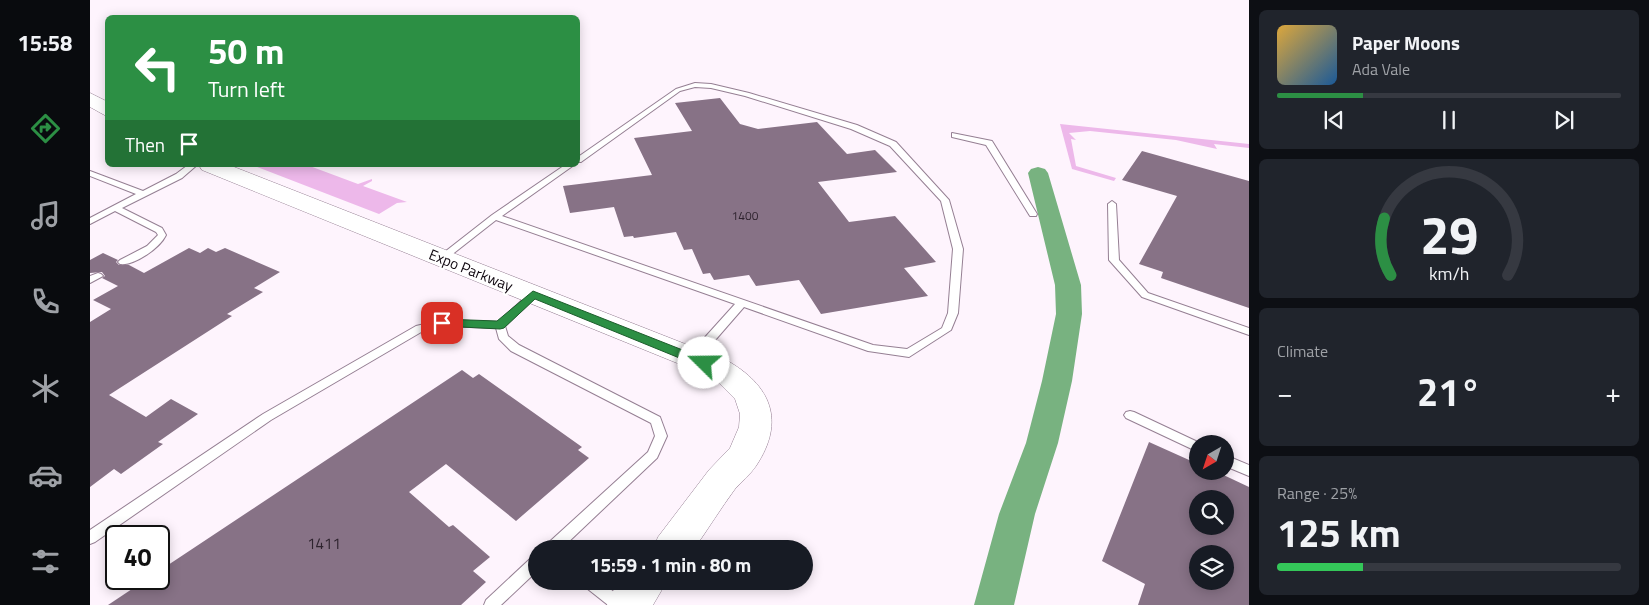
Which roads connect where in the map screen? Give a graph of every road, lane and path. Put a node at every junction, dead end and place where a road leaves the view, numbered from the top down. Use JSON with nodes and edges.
{"nodes":[{"id":1,"x":955,"y":135,"type":"dead end"},
{"id":2,"x":580,"y":159,"type":"edge"},
{"id":3,"x":190,"y":167,"type":"edge"},
{"id":4,"x":215,"y":167,"type":"edge"},
{"id":5,"x":567,"y":167,"type":"edge"},
{"id":6,"x":90,"y":173,"type":"edge"},
{"id":7,"x":143,"y":194,"type":"junction"},
{"id":8,"x":1112,"y":204,"type":"dead end"},
{"id":9,"x":116,"y":208,"type":"junction"},
{"id":10,"x":1033,"y":214,"type":"dead end"},
{"id":11,"x":495,"y":217,"type":"junction"},
{"id":12,"x":90,"y":220,"type":"edge"},
{"id":13,"x":442,"y":258,"type":"junction"},
{"id":14,"x":123,"y":262,"type":"dead end"},
{"id":15,"x":533,"y":295,"type":"junction"},
{"id":16,"x":741,"y":304,"type":"junction"},
{"id":17,"x":500,"y":325,"type":"junction"},
{"id":18,"x":1249,"y":332,"type":"edge"},
{"id":19,"x":693,"y":358,"type":"junction"},
{"id":20,"x":1130,"y":415,"type":"dead end"},
{"id":21,"x":1189,"y":443,"type":"edge"},
{"id":22,"x":1234,"y":464,"type":"edge"},
{"id":23,"x":1249,"y":471,"type":"edge"},
{"id":24,"x":90,"y":538,"type":"edge"},
{"id":25,"x":561,"y":540,"type":"edge"},
{"id":26,"x":679,"y":540,"type":"edge"},
{"id":27,"x":528,"y":570,"type":"edge"},
{"id":28,"x":600,"y":590,"type":"edge"},
{"id":29,"x":640,"y":590,"type":"edge"},
{"id":30,"x":491,"y":605,"type":"edge"},
{"id":31,"x":619,"y":605,"type":"edge"},
{"id":32,"x":628,"y":605,"type":"edge"}],
"edges":[{"from":1,"to":10,"type":"lane"},
{"from":2,"to":16,"type":"lane"},
{"from":3,"to":7,"type":"lane"},
{"from":4,"to":13,"type":"street","name":"Expo Parkway"},
{"from":5,"to":11,"type":"lane"},
{"from":6,"to":7,"type":"lane"},
{"from":7,"to":9,"type":"lane"},
{"from":8,"to":18,"type":"lane"},
{"from":9,"to":12,"type":"lane"},
{"from":9,"to":14,"type":"lane"},
{"from":11,"to":13,"type":"lane"},
{"from":11,"to":16,"type":"lane"},
{"from":13,"to":15,"type":"street","name":"Expo Parkway"},
{"from":15,"to":17,"type":"lane"},
{"from":15,"to":19,"type":"street","name":"Expo Parkway"},
{"from":16,"to":19,"type":"lane"},
{"from":17,"to":24,"type":"lane"},
{"from":17,"to":25,"type":"lane"},
{"from":19,"to":26,"type":"street","name":"Expo Parkway"},
{"from":20,"to":21,"type":"lane"},
{"from":22,"to":23,"type":"lane"},
{"from":27,"to":30,"type":"lane"},
{"from":28,"to":31,"type":"lane"},
{"from":29,"to":32,"type":"street"}]}
